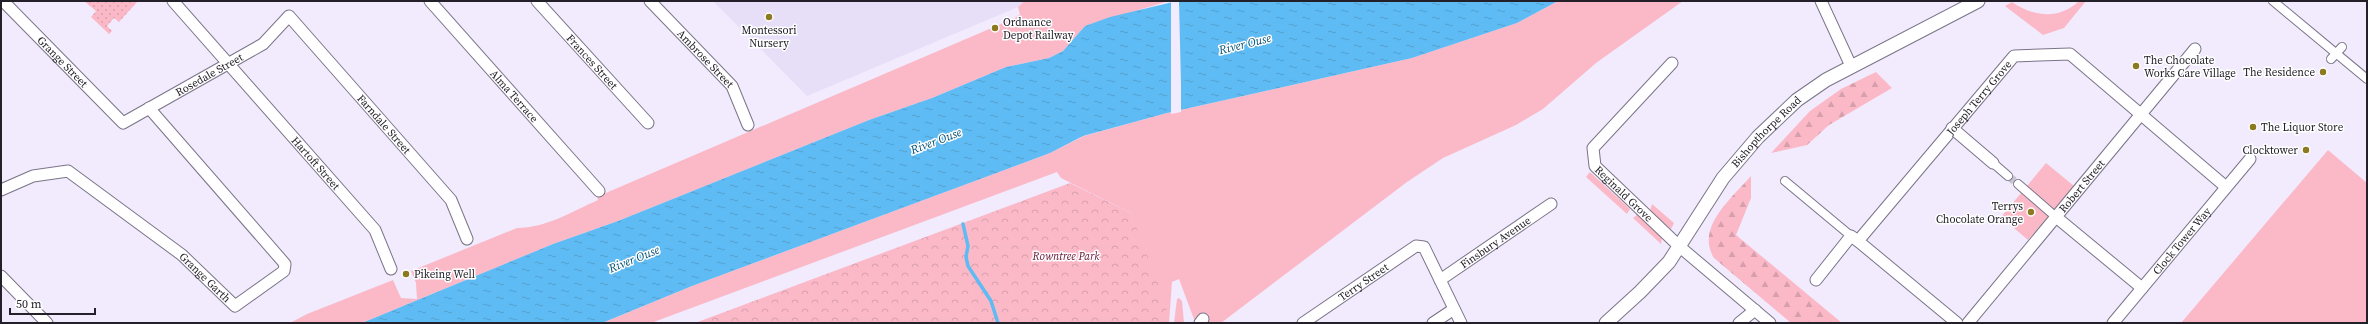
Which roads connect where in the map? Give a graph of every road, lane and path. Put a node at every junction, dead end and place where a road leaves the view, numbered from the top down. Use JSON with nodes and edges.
{"nodes":[{"id":1,"x":2,"y":1,"type":"edge"},
{"id":2,"x":173,"y":1,"type":"edge"},
{"id":3,"x":430,"y":1,"type":"edge"},
{"id":4,"x":537,"y":1,"type":"edge"},
{"id":5,"x":650,"y":1,"type":"edge"},
{"id":6,"x":1822,"y":1,"type":"edge"},
{"id":7,"x":1978,"y":1,"type":"edge"},
{"id":8,"x":2273,"y":1,"type":"edge"},
{"id":9,"x":289,"y":16,"type":"joint"},
{"id":10,"x":2195,"y":48,"type":"dead end"},
{"id":11,"x":1672,"y":63,"type":"dead end"},
{"id":12,"x":229,"y":64,"type":"junction"},
{"id":13,"x":1851,"y":66,"type":"junction"},
{"id":14,"x":2367,"y":79,"type":"edge"},
{"id":15,"x":149,"y":108,"type":"junction"},
{"id":16,"x":2141,"y":114,"type":"junction"},
{"id":17,"x":123,"y":123,"type":"joint"},
{"id":18,"x":648,"y":123,"type":"dead end"},
{"id":19,"x":748,"y":125,"type":"dead end"},
{"id":20,"x":1952,"y":128,"type":"junction"},
{"id":21,"x":2250,"y":159,"type":"dead end"},
{"id":22,"x":1993,"y":163,"type":"joint"},
{"id":23,"x":2008,"y":176,"type":"tunnel mouth"},
{"id":24,"x":1785,"y":181,"type":"dead end"},
{"id":25,"x":2018,"y":184,"type":"tunnel mouth"},
{"id":26,"x":2226,"y":187,"type":"junction"},
{"id":27,"x":1,"y":190,"type":"edge"},
{"id":28,"x":599,"y":191,"type":"dead end"},
{"id":29,"x":1551,"y":204,"type":"dead end"},
{"id":30,"x":2056,"y":217,"type":"junction"},
{"id":31,"x":467,"y":239,"type":"dead end"},
{"id":32,"x":1855,"y":239,"type":"junction"},
{"id":33,"x":1680,"y":247,"type":"junction"},
{"id":34,"x":390,"y":269,"type":"dead end"},
{"id":35,"x":1,"y":276,"type":"edge"},
{"id":36,"x":1440,"y":280,"type":"junction"},
{"id":37,"x":1816,"y":280,"type":"dead end"},
{"id":38,"x":2142,"y":288,"type":"junction"},
{"id":39,"x":1454,"y":309,"type":"junction"},
{"id":40,"x":1755,"y":310,"type":"junction"},
{"id":41,"x":47,"y":323,"type":"edge"},
{"id":42,"x":1303,"y":323,"type":"edge"},
{"id":43,"x":1433,"y":323,"type":"edge"},
{"id":44,"x":1461,"y":323,"type":"edge"},
{"id":45,"x":1606,"y":323,"type":"edge"},
{"id":46,"x":1739,"y":323,"type":"edge"},
{"id":47,"x":1770,"y":323,"type":"edge"},
{"id":48,"x":1957,"y":323,"type":"edge"},
{"id":49,"x":1968,"y":323,"type":"edge"},
{"id":50,"x":2113,"y":323,"type":"edge"}],
"edges":[{"from":1,"to":17,"type":"street","name":"Grange Street"},
{"from":2,"to":12,"type":"street","name":"Hartoft Street"},
{"from":3,"to":28,"type":"street","name":"Alma Terrace"},
{"from":4,"to":18,"type":"street","name":"Frances Street"},
{"from":5,"to":19,"type":"street","name":"Ambrose Street"},
{"from":6,"to":13,"type":"street"},
{"from":7,"to":13,"type":"street","name":"Bishopthorpe Road"},
{"from":8,"to":14,"type":"street"},
{"from":9,"to":12,"type":"street","name":"Rosedale Street"},
{"from":9,"to":31,"type":"street","name":"Farndale Street"},
{"from":10,"to":16,"type":"street","name":"Robert Street"},
{"from":11,"to":33,"type":"street","name":"Reginald Grove"},
{"from":12,"to":15,"type":"street","name":"Rosedale Street"},
{"from":12,"to":34,"type":"street","name":"Hartoft Street"},
{"from":13,"to":33,"type":"street","name":"Bishopthorpe Road"},
{"from":15,"to":17,"type":"street","name":"Rosedale Street"},
{"from":15,"to":27,"type":"street","name":"Grange Garth"},
{"from":16,"to":20,"type":"street","name":"Joseph Terry Grove"},
{"from":16,"to":26,"type":"street","name":"Joseph Terry Grove"},
{"from":16,"to":30,"type":"street","name":"Robert Street"},
{"from":20,"to":22,"type":"street"},
{"from":20,"to":32,"type":"street","name":"Joseph Terry Grove"},
{"from":21,"to":26,"type":"street","name":"Clock Tower Way"},
{"from":22,"to":23,"type":"street"},
{"from":24,"to":32,"type":"street"},
{"from":25,"to":30,"type":"street"},
{"from":26,"to":38,"type":"street","name":"Clock Tower Way"},
{"from":29,"to":36,"type":"street","name":"Finsbury Avenue"},
{"from":30,"to":38,"type":"street"},
{"from":30,"to":49,"type":"street","name":"Robert Street"},
{"from":32,"to":37,"type":"street","name":"Joseph Terry Grove"},
{"from":32,"to":48,"type":"street"},
{"from":33,"to":40,"type":"street","name":"Reginald Grove"},
{"from":33,"to":45,"type":"street","name":"Bishopthorpe Road"},
{"from":35,"to":41,"type":"street"},
{"from":36,"to":39,"type":"street"},
{"from":36,"to":42,"type":"street","name":"Terry Street"},
{"from":38,"to":50,"type":"street","name":"Clock Tower Way"},
{"from":39,"to":43,"type":"street"},
{"from":39,"to":44,"type":"street"},
{"from":40,"to":46,"type":"street"},
{"from":40,"to":47,"type":"street","name":"Reginald Grove"}]}
